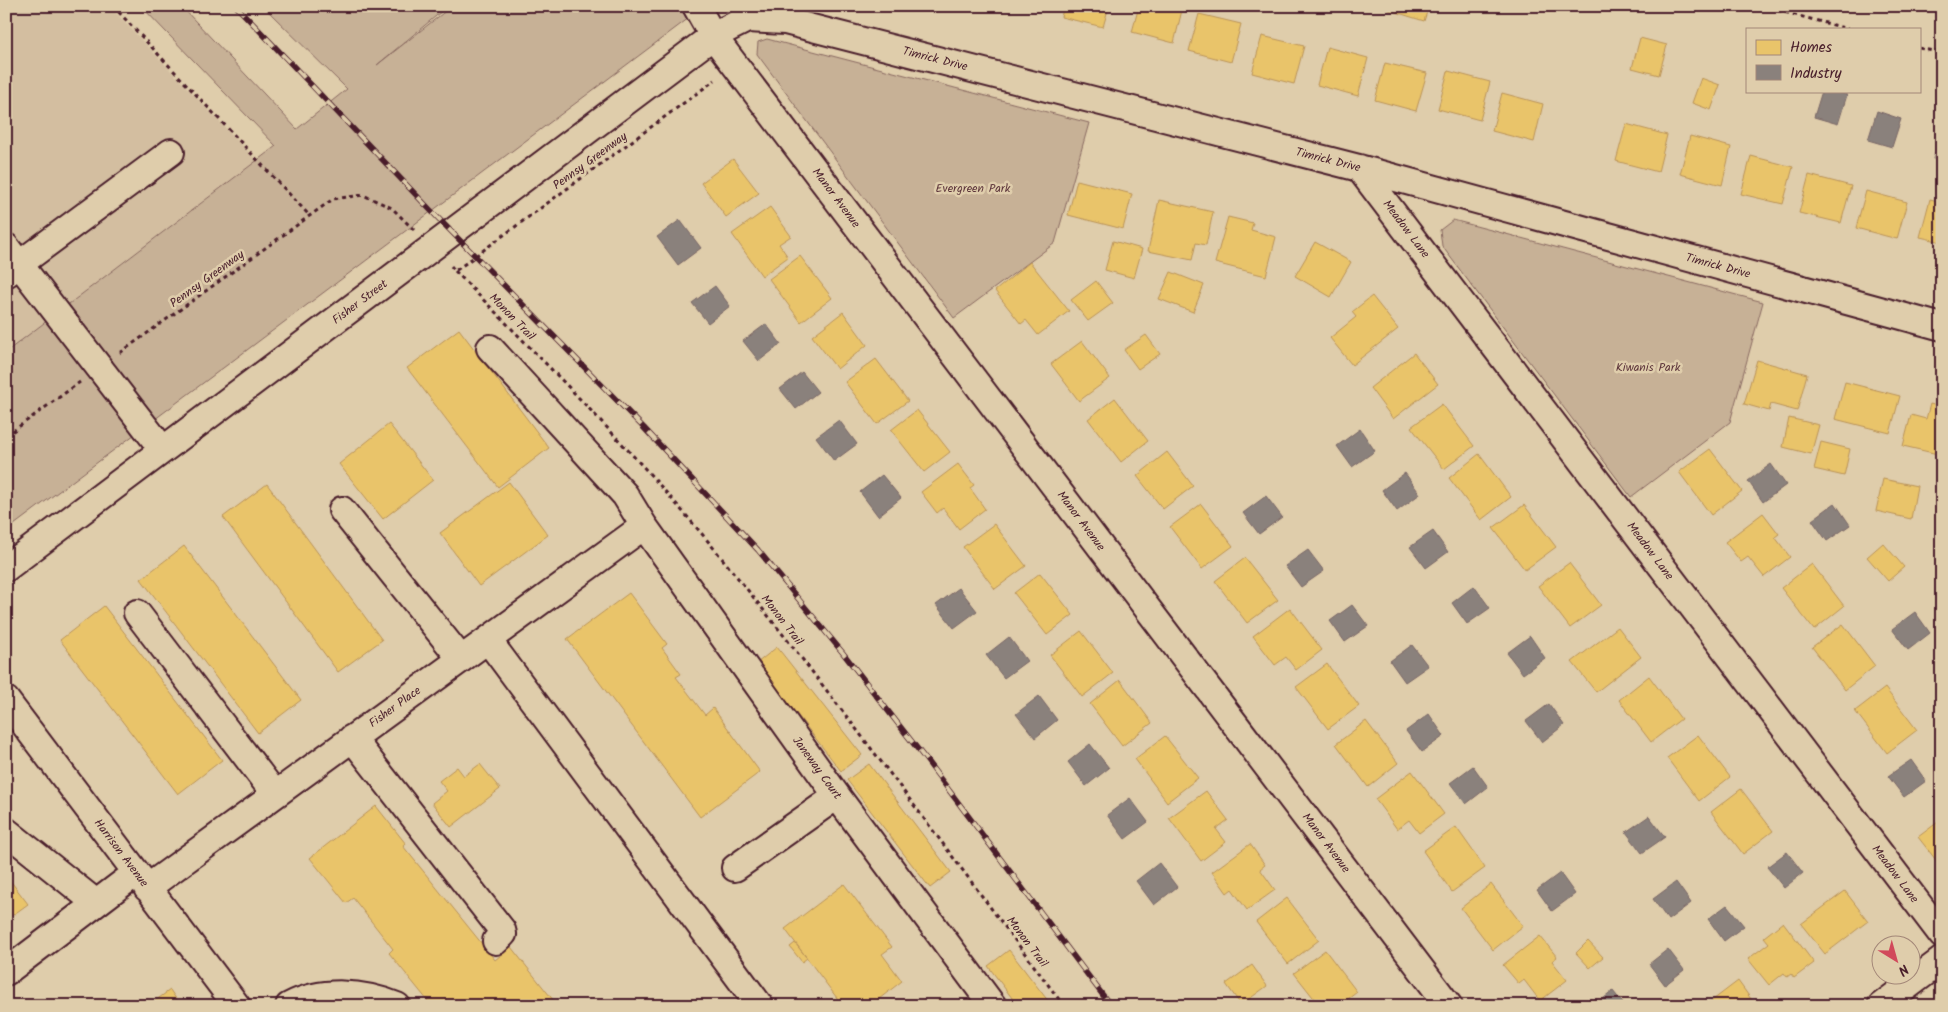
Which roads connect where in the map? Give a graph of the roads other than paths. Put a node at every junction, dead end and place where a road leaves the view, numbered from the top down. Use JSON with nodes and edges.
{"nodes":[{"id":1,"x":696,"y":6,"type":"edge"},
{"id":2,"x":712,"y":36,"type":"junction"},
{"id":3,"x":171,"y":152,"type":"dead end"},
{"id":4,"x":1359,"y":168,"type":"junction"},
{"id":5,"x":11,"y":262,"type":"edge"},
{"id":6,"x":1942,"y":327,"type":"edge"},
{"id":7,"x":490,"y":348,"type":"dead end"},
{"id":8,"x":163,"y":450,"type":"junction"},
{"id":9,"x":342,"y":510,"type":"dead end"},
{"id":10,"x":644,"y":526,"type":"junction"},
{"id":11,"x":6,"y":568,"type":"edge"},
{"id":12,"x":137,"y":613,"type":"dead end"},
{"id":13,"x":488,"y":640,"type":"junction"},
{"id":14,"x":462,"y":659,"type":"junction"},
{"id":15,"x":6,"y":700,"type":"edge"},
{"id":16,"x":352,"y":738,"type":"junction"},
{"id":17,"x":275,"y":794,"type":"junction"},
{"id":18,"x":837,"y":796,"type":"junction"},
{"id":19,"x":6,"y":831,"type":"edge"},
{"id":20,"x":735,"y":868,"type":"dead end"},
{"id":21,"x":141,"y":880,"type":"junction"},
{"id":22,"x":96,"y":903,"type":"junction"},
{"id":23,"x":1942,"y":935,"type":"edge"},
{"id":24,"x":496,"y":942,"type":"dead end"},
{"id":25,"x":1942,"y":960,"type":"edge"},
{"id":26,"x":6,"y":972,"type":"edge"},
{"id":27,"x":237,"y":1006,"type":"edge"},
{"id":28,"x":289,"y":1006,"type":"edge"},
{"id":29,"x":397,"y":1006,"type":"edge"},
{"id":30,"x":760,"y":1006,"type":"edge"},
{"id":31,"x":993,"y":1006,"type":"edge"},
{"id":32,"x":1449,"y":1006,"type":"edge"},
{"id":33,"x":1881,"y":1006,"type":"edge"}],
"edges":[{"from":1,"to":2,"type":"street","name":"Manor Avenue"},
{"from":2,"to":4,"type":"street","name":"Timrick Drive"},
{"from":2,"to":8,"type":"street","name":"Fisher Street"},
{"from":2,"to":32,"type":"street","name":"Manor Avenue"},
{"from":3,"to":5,"type":"street"},
{"from":4,"to":6,"type":"street","name":"Timrick Drive"},
{"from":4,"to":23,"type":"street","name":"Meadow Lane"},
{"from":5,"to":8,"type":"street"},
{"from":7,"to":10,"type":"street","name":"Janeway Court"},
{"from":8,"to":11,"type":"street","name":"Fisher Street"},
{"from":9,"to":14,"type":"street"},
{"from":10,"to":13,"type":"street","name":"Fisher Place"},
{"from":10,"to":18,"type":"street","name":"Janeway Court"},
{"from":12,"to":17,"type":"street"},
{"from":13,"to":14,"type":"street","name":"Fisher Place"},
{"from":13,"to":30,"type":"street"},
{"from":14,"to":16,"type":"street","name":"Fisher Place"},
{"from":15,"to":21,"type":"street","name":"Harrison Avenue"},
{"from":16,"to":17,"type":"street","name":"Fisher Place"},
{"from":16,"to":24,"type":"street"},
{"from":17,"to":21,"type":"street","name":"Fisher Place"},
{"from":18,"to":20,"type":"street"},
{"from":18,"to":31,"type":"street","name":"Janeway Court"},
{"from":19,"to":22,"type":"street"},
{"from":21,"to":22,"type":"street","name":"Fisher Place"},
{"from":21,"to":27,"type":"street","name":"Harrison Avenue"},
{"from":22,"to":26,"type":"street","name":"Fisher Place"},
{"from":25,"to":33,"type":"street"},
{"from":28,"to":29,"type":"street"}]}
